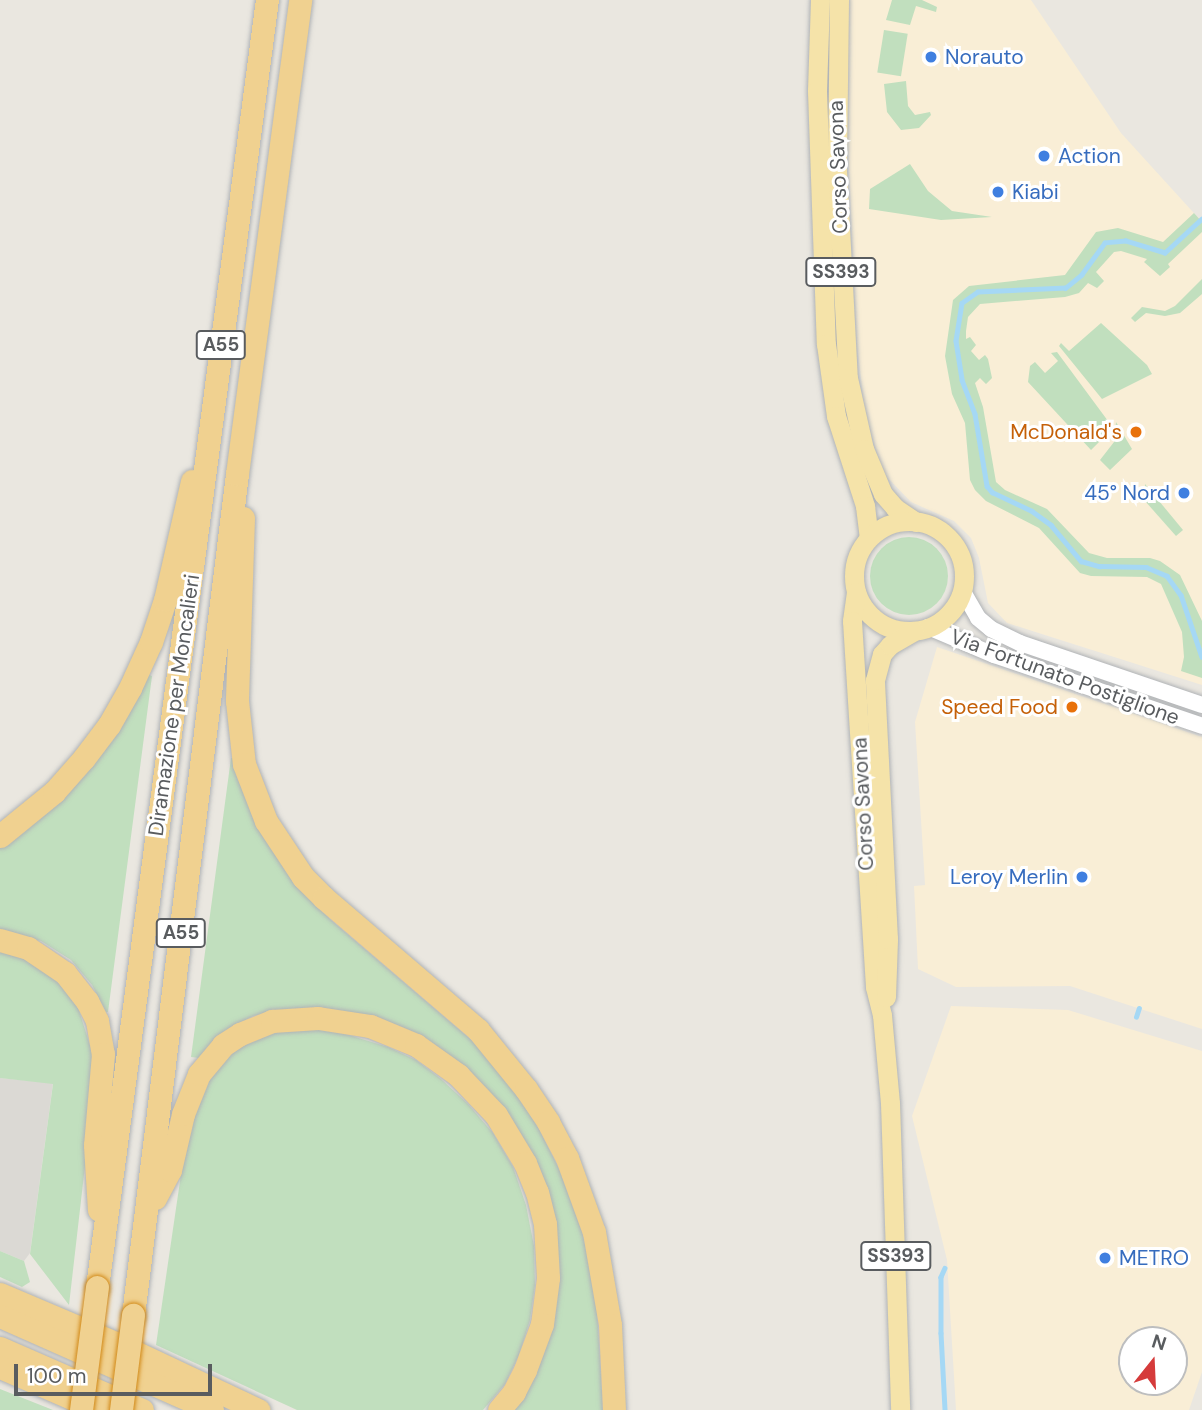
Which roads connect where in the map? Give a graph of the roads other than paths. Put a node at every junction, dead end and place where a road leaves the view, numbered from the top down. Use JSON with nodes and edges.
{"nodes":[{"id":1,"x":267,"y":0,"type":"edge"},
{"id":2,"x":300,"y":0,"type":"edge"},
{"id":3,"x":820,"y":0,"type":"edge"},
{"id":4,"x":839,"y":0,"type":"edge"},
{"id":5,"x":211,"y":428,"type":"junction"},
{"id":6,"x":237,"y":474,"type":"junction"},
{"id":7,"x":916,"y":522,"type":"junction"},
{"id":8,"x":869,"y":538,"type":"junction"},
{"id":9,"x":962,"y":590,"type":"junction"},
{"id":10,"x":856,"y":593,"type":"junction"},
{"id":11,"x":921,"y":629,"type":"junction"},
{"id":12,"x":1202,"y":705,"type":"edge"},
{"id":13,"x":1202,"y":726,"type":"edge"},
{"id":14,"x":0,"y":835,"type":"edge"},
{"id":15,"x":0,"y":940,"type":"edge"},
{"id":16,"x":882,"y":1015,"type":"junction"},
{"id":17,"x":148,"y":1210,"type":"junction"},
{"id":18,"x":103,"y":1238,"type":"junction"},
{"id":19,"x":0,"y":1294,"type":"edge"},
{"id":20,"x":0,"y":1316,"type":"edge"},
{"id":21,"x":0,"y":1348,"type":"edge"},
{"id":22,"x":0,"y":1367,"type":"edge"},
{"id":23,"x":80,"y":1410,"type":"edge"},
{"id":24,"x":99,"y":1410,"type":"edge"},
{"id":25,"x":121,"y":1410,"type":"edge"},
{"id":26,"x":142,"y":1410,"type":"edge"},
{"id":27,"x":212,"y":1410,"type":"edge"},
{"id":28,"x":258,"y":1410,"type":"edge"},
{"id":29,"x":499,"y":1410,"type":"edge"},
{"id":30,"x":614,"y":1410,"type":"edge"},
{"id":31,"x":900,"y":1410,"type":"edge"}],
"edges":[{"from":1,"to":5,"type":"highway","name":"Diramazione per Moncalieri","number":"A55"},
{"from":2,"to":6,"type":"highway","name":"Diramazione per Moncalieri","number":"A55"},
{"from":3,"to":8,"type":"main road","name":"Corso Savona","number":"SS393"},
{"from":4,"to":7,"type":"main road","name":"Corso Savona","number":"SS393"},
{"from":5,"to":14,"type":"highway"},
{"from":5,"to":18,"type":"highway","name":"Diramazione per Moncalieri","number":"A55"},
{"from":6,"to":17,"type":"highway","name":"Diramazione per Moncalieri","number":"A55"},
{"from":6,"to":30,"type":"highway"},
{"from":7,"to":8,"type":"main road"},
{"from":7,"to":9,"type":"main road","name":"Corso Savona","number":"SS393"},
{"from":8,"to":10,"type":"main road","name":"Corso Savona","number":"SS393"},
{"from":9,"to":11,"type":"main road","name":"Corso Savona","number":"SS393"},
{"from":9,"to":12,"type":"street","name":"Via Fortunato Postiglione"},
{"from":10,"to":11,"type":"main road"},
{"from":10,"to":16,"type":"main road","name":"Corso Savona","number":"SS393"},
{"from":11,"to":13,"type":"street","name":"Via Fortunato Postiglione"},
{"from":11,"to":16,"type":"main road","name":"Corso Savona","number":"SS393"},
{"from":15,"to":18,"type":"highway"},
{"from":16,"to":31,"type":"main road","name":"Corso Savona","number":"SS393"},
{"from":17,"to":25,"type":"highway","name":"Diramazione per Moncalieri","number":"A55","bridge":true},
{"from":17,"to":29,"type":"highway"},
{"from":18,"to":23,"type":"highway","name":"Diramazione per Moncalieri","number":"A55","bridge":true},
{"from":19,"to":28,"type":"highway"},
{"from":20,"to":27,"type":"highway"},
{"from":21,"to":26,"type":"highway"},
{"from":22,"to":24,"type":"highway"}]}
